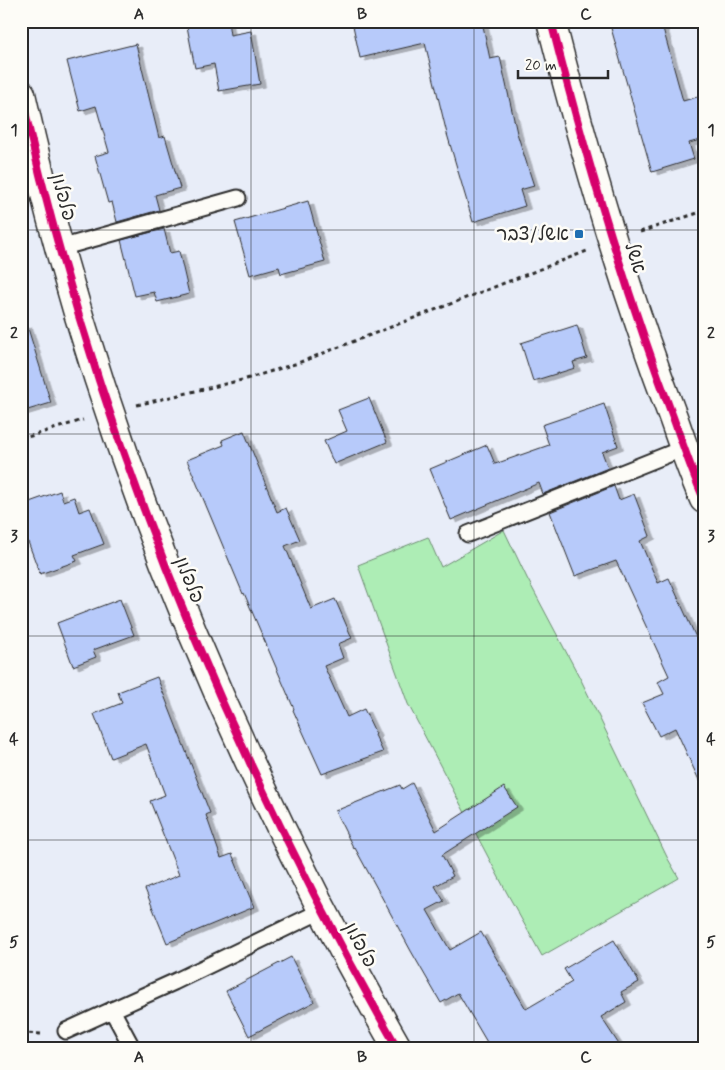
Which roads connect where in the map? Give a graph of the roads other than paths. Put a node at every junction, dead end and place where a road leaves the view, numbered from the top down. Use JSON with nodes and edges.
{"nodes":[{"id":1,"x":551,"y":21,"type":"edge"},
{"id":2,"x":21,"y":94,"type":"edge"},
{"id":3,"x":238,"y":198,"type":"dead end"},
{"id":4,"x":60,"y":248,"type":"junction"},
{"id":5,"x":684,"y":448,"type":"junction"},
{"id":6,"x":704,"y":499,"type":"edge"},
{"id":7,"x":468,"y":534,"type":"dead end"},
{"id":8,"x":322,"y":910,"type":"junction"},
{"id":9,"x":112,"y":1010,"type":"junction"},
{"id":10,"x":66,"y":1031,"type":"dead end"},
{"id":11,"x":132,"y":1049,"type":"edge"},
{"id":12,"x":398,"y":1049,"type":"edge"}],
"edges":[{"from":1,"to":5,"type":"street","name":"אשל"},
{"from":2,"to":4,"type":"street","name":"פלפלון"},
{"from":3,"to":4,"type":"lane"},
{"from":4,"to":8,"type":"street","name":"פלפלון"},
{"from":5,"to":6,"type":"street","name":"אשל"},
{"from":5,"to":7,"type":"lane"},
{"from":8,"to":9,"type":"lane"},
{"from":8,"to":12,"type":"street","name":"פלפלון"},
{"from":9,"to":10,"type":"lane"},
{"from":9,"to":11,"type":"lane"}]}
